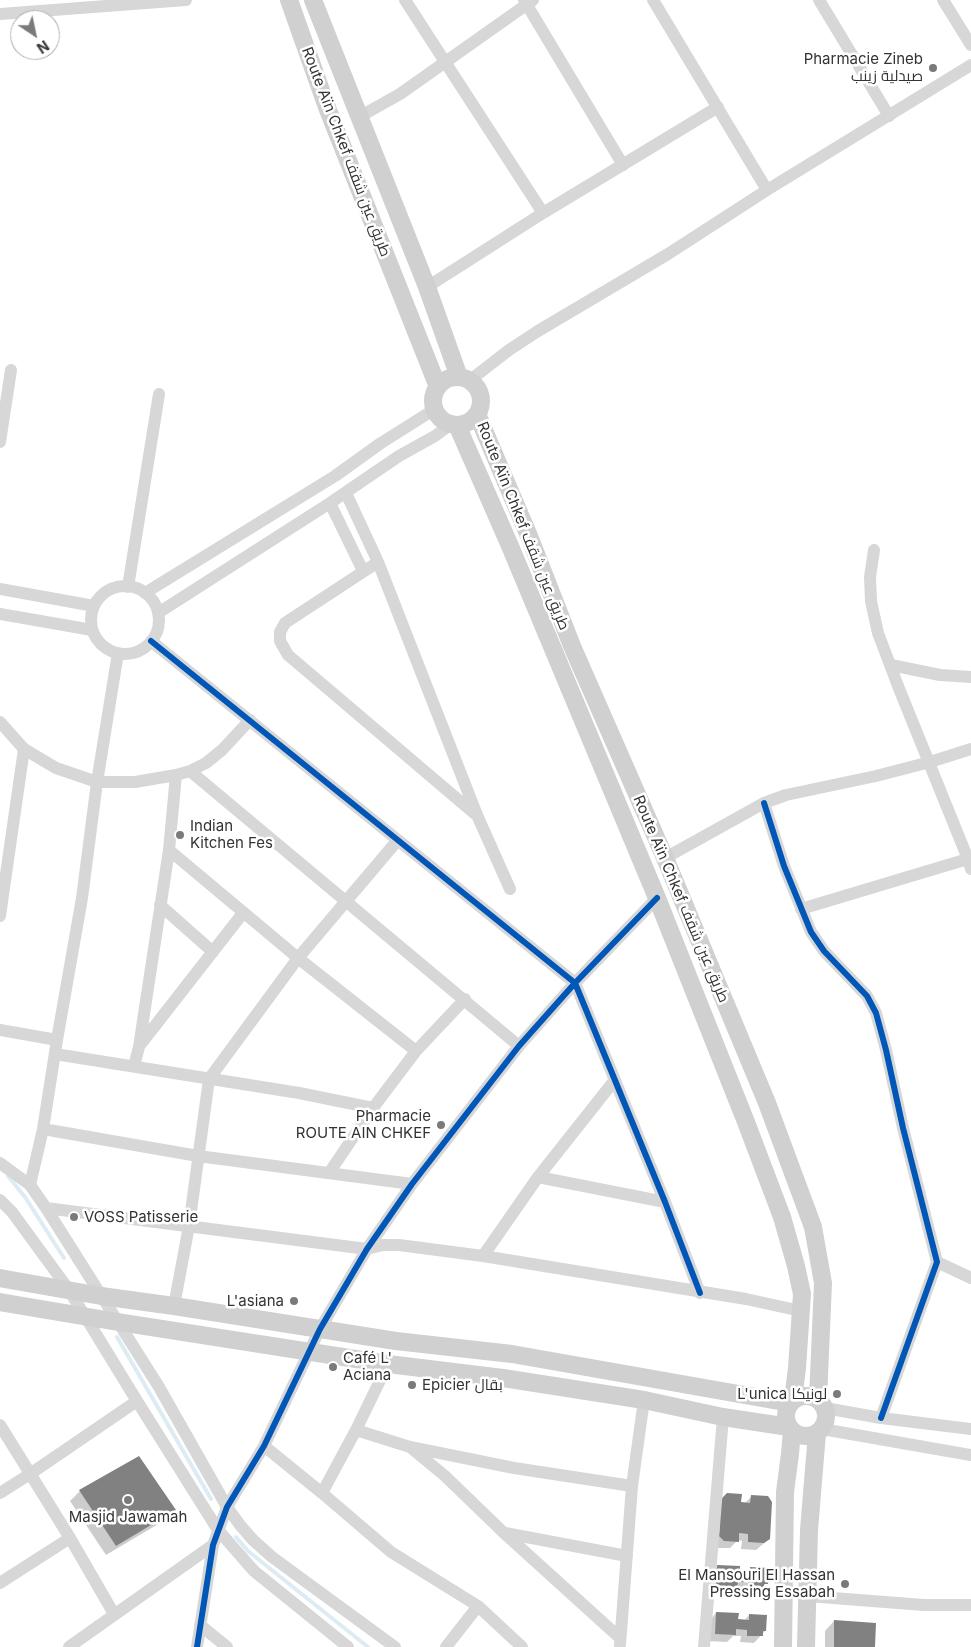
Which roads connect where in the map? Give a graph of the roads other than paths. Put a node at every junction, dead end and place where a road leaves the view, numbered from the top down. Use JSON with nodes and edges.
{"nodes":[{"id":1,"x":186,"y":0,"type":"edge"},
{"id":2,"x":289,"y":0,"type":"edge"},
{"id":3,"x":313,"y":0,"type":"edge"},
{"id":4,"x":405,"y":0,"type":"edge"},
{"id":5,"x":653,"y":0,"type":"edge"},
{"id":6,"x":819,"y":0,"type":"edge"},
{"id":7,"x":943,"y":0,"type":"edge"},
{"id":8,"x":528,"y":1,"type":"edge"},
{"id":9,"x":0,"y":14,"type":"edge"},
{"id":10,"x":971,"y":45,"type":"edge"},
{"id":11,"x":446,"y":63,"type":"junction"},
{"id":12,"x":971,"y":65,"type":"edge"},
{"id":13,"x":718,"y":107,"type":"junction"},
{"id":14,"x":889,"y":116,"type":"junction"},
{"id":15,"x":359,"y":117,"type":"junction"},
{"id":16,"x":623,"y":165,"type":"junction"},
{"id":17,"x":767,"y":190,"type":"junction"},
{"id":18,"x":543,"y":213,"type":"junction"},
{"id":19,"x":427,"y":287,"type":"junction"},
{"id":20,"x":11,"y":370,"type":"dead end"},
{"id":21,"x":464,"y":379,"type":"junction"},
{"id":22,"x":438,"y":387,"type":"junction"},
{"id":23,"x":159,"y":394,"type":"dead end"},
{"id":24,"x":435,"y":409,"type":"junction"},
{"id":25,"x":477,"y":414,"type":"junction"},
{"id":26,"x":454,"y":424,"type":"junction"},
{"id":27,"x":0,"y":442,"type":"edge"},
{"id":28,"x":346,"y":493,"type":"junction"},
{"id":29,"x":330,"y":503,"type":"junction"},
{"id":30,"x":874,"y":550,"type":"dead end"},
{"id":31,"x":378,"y":562,"type":"junction"},
{"id":32,"x":364,"y":571,"type":"junction"},
{"id":33,"x":128,"y":587,"type":"junction"},
{"id":34,"x":0,"y":589,"type":"edge"},
{"id":35,"x":145,"y":594,"type":"junction"},
{"id":36,"x":94,"y":606,"type":"junction"},
{"id":37,"x":158,"y":613,"type":"junction"},
{"id":38,"x":0,"y":614,"type":"edge"},
{"id":39,"x":92,"y":630,"type":"junction"},
{"id":40,"x":151,"y":641,"type":"junction"},
{"id":41,"x":118,"y":653,"type":"junction"},
{"id":42,"x":890,"y":665,"type":"junction"},
{"id":43,"x":971,"y":677,"type":"edge"},
{"id":44,"x":250,"y":720,"type":"junction"},
{"id":45,"x":0,"y":722,"type":"edge"},
{"id":46,"x":24,"y":749,"type":"junction"},
{"id":47,"x":971,"y":749,"type":"edge"},
{"id":48,"x":930,"y":762,"type":"junction"},
{"id":49,"x":190,"y":771,"type":"junction"},
{"id":50,"x":176,"y":776,"type":"junction"},
{"id":51,"x":97,"y":782,"type":"junction"},
{"id":52,"x":764,"y":803,"type":"junction"},
{"id":53,"x":477,"y":815,"type":"junction"},
{"id":54,"x":398,"y":841,"type":"junction"},
{"id":55,"x":169,"y":850,"type":"junction"},
{"id":56,"x":665,"y":858,"type":"junction"},
{"id":57,"x":970,"y":862,"type":"edge"},
{"id":58,"x":510,"y":889,"type":"dead end"},
{"id":59,"x":656,"y":898,"type":"junction"},
{"id":60,"x":348,"y":901,"type":"junction"},
{"id":61,"x":160,"y":905,"type":"junction"},
{"id":62,"x":801,"y":909,"type":"junction"},
{"id":63,"x":243,"y":913,"type":"junction"},
{"id":64,"x":0,"y":916,"type":"edge"},
{"id":65,"x":213,"y":952,"type":"junction"},
{"id":66,"x":298,"y":958,"type":"junction"},
{"id":67,"x":575,"y":983,"type":"junction"},
{"id":68,"x":465,"y":999,"type":"junction"},
{"id":69,"x":0,"y":1030,"type":"edge"},
{"id":70,"x":57,"y":1040,"type":"junction"},
{"id":71,"x":519,"y":1046,"type":"junction"},
{"id":72,"x":139,"y":1047,"type":"junction"},
{"id":73,"x":416,"y":1051,"type":"junction"},
{"id":74,"x":55,"y":1054,"type":"junction"},
{"id":75,"x":134,"y":1066,"type":"junction"},
{"id":76,"x":209,"y":1079,"type":"junction"},
{"id":77,"x":614,"y":1081,"type":"junction"},
{"id":78,"x":373,"y":1108,"type":"junction"},
{"id":79,"x":43,"y":1129,"type":"junction"},
{"id":80,"x":198,"y":1156,"type":"junction"},
{"id":81,"x":0,"y":1163,"type":"edge"},
{"id":82,"x":329,"y":1173,"type":"junction"},
{"id":83,"x":538,"y":1177,"type":"junction"},
{"id":84,"x":412,"y":1184,"type":"junction"},
{"id":85,"x":30,"y":1185,"type":"junction"},
{"id":86,"x":0,"y":1200,"type":"edge"},
{"id":87,"x":665,"y":1202,"type":"junction"},
{"id":88,"x":46,"y":1208,"type":"junction"},
{"id":89,"x":189,"y":1226,"type":"junction"},
{"id":90,"x":368,"y":1249,"type":"junction"},
{"id":91,"x":483,"y":1256,"type":"junction"},
{"id":92,"x":937,"y":1262,"type":"junction"},
{"id":93,"x":0,"y":1278,"type":"edge"},
{"id":94,"x":971,"y":1278,"type":"edge"},
{"id":95,"x":69,"y":1290,"type":"junction"},
{"id":96,"x":700,"y":1293,"type":"junction"},
{"id":97,"x":101,"y":1296,"type":"junction"},
{"id":98,"x":0,"y":1302,"type":"edge"},
{"id":99,"x":174,"y":1306,"type":"junction"},
{"id":100,"x":801,"y":1311,"type":"junction"},
{"id":101,"x":85,"y":1317,"type":"junction"},
{"id":102,"x":118,"y":1322,"type":"junction"},
{"id":103,"x":320,"y":1329,"type":"junction"},
{"id":104,"x":309,"y":1352,"type":"junction"},
{"id":105,"x":388,"y":1364,"type":"junction"},
{"id":106,"x":644,"y":1400,"type":"junction"},
{"id":107,"x":137,"y":1401,"type":"junction"},
{"id":108,"x":792,"y":1401,"type":"junction"},
{"id":109,"x":821,"y":1403,"type":"junction"},
{"id":110,"x":722,"y":1417,"type":"junction"},
{"id":111,"x":881,"y":1418,"type":"junction"},
{"id":112,"x":0,"y":1425,"type":"edge"},
{"id":113,"x":790,"y":1429,"type":"junction"},
{"id":114,"x":971,"y":1429,"type":"edge"},
{"id":115,"x":356,"y":1430,"type":"junction"},
{"id":116,"x":819,"y":1431,"type":"junction"},
{"id":117,"x":264,"y":1446,"type":"junction"},
{"id":118,"x":410,"y":1447,"type":"junction"},
{"id":119,"x":971,"y":1455,"type":"edge"},
{"id":120,"x":30,"y":1474,"type":"junction"},
{"id":121,"x":632,"y":1486,"type":"junction"},
{"id":122,"x":0,"y":1493,"type":"edge"},
{"id":123,"x":322,"y":1493,"type":"junction"},
{"id":124,"x":228,"y":1507,"type":"junction"},
{"id":125,"x":218,"y":1530,"type":"junction"},
{"id":126,"x":503,"y":1532,"type":"junction"},
{"id":127,"x":70,"y":1538,"type":"junction"},
{"id":128,"x":213,"y":1545,"type":"junction"},
{"id":129,"x":627,"y":1556,"type":"junction"},
{"id":130,"x":0,"y":1583,"type":"edge"},
{"id":131,"x":807,"y":1596,"type":"junction"},
{"id":132,"x":971,"y":1605,"type":"edge"},
{"id":133,"x":478,"y":1606,"type":"junction"},
{"id":134,"x":114,"y":1614,"type":"junction"},
{"id":135,"x":200,"y":1625,"type":"junction"},
{"id":136,"x":620,"y":1643,"type":"edge"},
{"id":137,"x":68,"y":1647,"type":"edge"},
{"id":138,"x":197,"y":1647,"type":"edge"},
{"id":139,"x":227,"y":1647,"type":"edge"},
{"id":140,"x":348,"y":1647,"type":"edge"},
{"id":141,"x":395,"y":1647,"type":"edge"},
{"id":142,"x":446,"y":1647,"type":"edge"},
{"id":143,"x":522,"y":1647,"type":"edge"},
{"id":144,"x":704,"y":1647,"type":"edge"},
{"id":145,"x":783,"y":1647,"type":"edge"},
{"id":146,"x":806,"y":1647,"type":"edge"}],
"edges":[{"from":1,"to":9,"type":"street"},
{"from":2,"to":22,"type":"main road","name":"Route Aïn Chkef طريق عين شقف"},
{"from":3,"to":15,"type":"main road","name":"Route Aïn Chkef طريق عين شقف"},
{"from":4,"to":11,"type":"street"},
{"from":5,"to":13,"type":"street"},
{"from":6,"to":14,"type":"street"},
{"from":7,"to":10,"type":"street"},
{"from":8,"to":11,"type":"street"},
{"from":8,"to":16,"type":"street"},
{"from":11,"to":15,"type":"street"},
{"from":11,"to":18,"type":"street"},
{"from":12,"to":14,"type":"street"},
{"from":13,"to":16,"type":"street"},
{"from":13,"to":17,"type":"street"},
{"from":14,"to":17,"type":"street"},
{"from":15,"to":19,"type":"main road","name":"Route Aïn Chkef طريق عين شقف"},
{"from":16,"to":18,"type":"street"},
{"from":17,"to":21,"type":"street"},
{"from":18,"to":19,"type":"street"},
{"from":19,"to":21,"type":"main road","name":"Route Aïn Chkef طريق عين شقف"},
{"from":20,"to":27,"type":"street"},
{"from":21,"to":22,"type":"main road"},
{"from":21,"to":25,"type":"main road"},
{"from":22,"to":24,"type":"main road"},
{"from":23,"to":33,"type":"street"},
{"from":24,"to":26,"type":"main road"},
{"from":24,"to":35,"type":"street"},
{"from":25,"to":26,"type":"main road"},
{"from":25,"to":56,"type":"main road","name":"Route Aïn Chkef طريق عين شقف"},
{"from":26,"to":28,"type":"street"},
{"from":26,"to":59,"type":"main road","name":"Route Aïn Chkef طريق عين شقف"},
{"from":28,"to":29,"type":"street"},
{"from":28,"to":31,"type":"street"},
{"from":29,"to":32,"type":"street"},
{"from":29,"to":37,"type":"street"},
{"from":30,"to":42,"type":"street"},
{"from":31,"to":32,"type":"street"},
{"from":31,"to":53,"type":"street"},
{"from":32,"to":53,"type":"street"},
{"from":33,"to":35,"type":"street"},
{"from":33,"to":36,"type":"street"},
{"from":34,"to":36,"type":"street"},
{"from":35,"to":37,"type":"street"},
{"from":36,"to":39,"type":"street"},
{"from":37,"to":40,"type":"street"},
{"from":38,"to":39,"type":"street"},
{"from":39,"to":41,"type":"street"},
{"from":40,"to":41,"type":"street"},
{"from":40,"to":44,"type":"street"},
{"from":41,"to":51,"type":"street"},
{"from":42,"to":43,"type":"street"},
{"from":42,"to":48,"type":"street"},
{"from":44,"to":49,"type":"street"},
{"from":44,"to":54,"type":"street"},
{"from":45,"to":46,"type":"street"},
{"from":46,"to":51,"type":"street"},
{"from":46,"to":64,"type":"street"},
{"from":47,"to":48,"type":"street"},
{"from":48,"to":52,"type":"street"},
{"from":48,"to":57,"type":"street"},
{"from":49,"to":50,"type":"street"},
{"from":49,"to":60,"type":"street"},
{"from":50,"to":51,"type":"street"},
{"from":50,"to":55,"type":"street"},
{"from":51,"to":70,"type":"street"},
{"from":52,"to":56,"type":"street"},
{"from":52,"to":62,"type":"street"},
{"from":53,"to":58,"type":"street"},
{"from":54,"to":60,"type":"street"},
{"from":54,"to":67,"type":"street"},
{"from":55,"to":61,"type":"street"},
{"from":55,"to":63,"type":"street"},
{"from":56,"to":109,"type":"main road","name":"Route Aïn Chkef طريق عين شقف"},
{"from":57,"to":62,"type":"street"},
{"from":59,"to":67,"type":"street"},
{"from":59,"to":100,"type":"main road","name":"Route Aïn Chkef طريق عين شقف"},
{"from":60,"to":66,"type":"street"},
{"from":60,"to":68,"type":"street"},
{"from":61,"to":65,"type":"street"},
{"from":61,"to":72,"type":"street"},
{"from":62,"to":92,"type":"street"},
{"from":63,"to":65,"type":"street"},
{"from":63,"to":66,"type":"street"},
{"from":65,"to":72,"type":"street"},
{"from":66,"to":73,"type":"street"},
{"from":66,"to":76,"type":"street"},
{"from":67,"to":71,"type":"street"},
{"from":67,"to":77,"type":"street"},
{"from":68,"to":71,"type":"street"},
{"from":68,"to":73,"type":"street"},
{"from":69,"to":70,"type":"street"},
{"from":70,"to":74,"type":"street"},
{"from":71,"to":84,"type":"street"},
{"from":72,"to":75,"type":"street"},
{"from":73,"to":78,"type":"street"},
{"from":74,"to":75,"type":"street"},
{"from":74,"to":79,"type":"street"},
{"from":75,"to":76,"type":"street"},
{"from":76,"to":78,"type":"street"},
{"from":76,"to":80,"type":"street"},
{"from":77,"to":83,"type":"street"},
{"from":77,"to":87,"type":"street"},
{"from":78,"to":82,"type":"street"},
{"from":79,"to":80,"type":"street"},
{"from":79,"to":85,"type":"street"},
{"from":80,"to":82,"type":"street"},
{"from":80,"to":89,"type":"street"},
{"from":81,"to":85,"type":"street"},
{"from":82,"to":84,"type":"street"},
{"from":83,"to":87,"type":"street"},
{"from":83,"to":91,"type":"street"},
{"from":84,"to":90,"type":"street"},
{"from":85,"to":88,"type":"street"},
{"from":86,"to":95,"type":"street"},
{"from":87,"to":96,"type":"street"},
{"from":88,"to":89,"type":"street"},
{"from":88,"to":97,"type":"street"},
{"from":89,"to":90,"type":"street"},
{"from":89,"to":99,"type":"street"},
{"from":90,"to":91,"type":"street"},
{"from":90,"to":103,"type":"street"},
{"from":91,"to":96,"type":"street"},
{"from":92,"to":94,"type":"street"},
{"from":92,"to":111,"type":"street"},
{"from":93,"to":95,"type":"main road"},
{"from":95,"to":97,"type":"main road"},
{"from":95,"to":101,"type":"street"},
{"from":96,"to":100,"type":"street"},
{"from":97,"to":99,"type":"main road"},
{"from":97,"to":102,"type":"street"},
{"from":98,"to":101,"type":"main road"},
{"from":99,"to":103,"type":"main road"},
{"from":100,"to":108,"type":"main road","name":"Route Aïn Chkef طريق عين شقف"},
{"from":101,"to":102,"type":"main road"},
{"from":101,"to":107,"type":"street"},
{"from":102,"to":104,"type":"main road"},
{"from":102,"to":124,"type":"street"},
{"from":103,"to":104,"type":"street"},
{"from":103,"to":108,"type":"main road"},
{"from":104,"to":105,"type":"main road"},
{"from":104,"to":117,"type":"street"},
{"from":105,"to":106,"type":"main road"},
{"from":105,"to":115,"type":"street"},
{"from":106,"to":110,"type":"main road"},
{"from":106,"to":121,"type":"street"},
{"from":107,"to":120,"type":"street"},
{"from":107,"to":125,"type":"street"},
{"from":108,"to":109,"type":"main road"},
{"from":108,"to":113,"type":"main road"},
{"from":109,"to":111,"type":"street"},
{"from":109,"to":116,"type":"main road"},
{"from":110,"to":113,"type":"main road"},
{"from":110,"to":144,"type":"street"},
{"from":111,"to":114,"type":"street"},
{"from":112,"to":120,"type":"street"},
{"from":113,"to":116,"type":"main road"},
{"from":113,"to":145,"type":"main road"},
{"from":115,"to":118,"type":"street"},
{"from":115,"to":123,"type":"street"},
{"from":116,"to":119,"type":"street"},
{"from":116,"to":131,"type":"main road"},
{"from":117,"to":123,"type":"street"},
{"from":117,"to":124,"type":"street"},
{"from":118,"to":121,"type":"street"},
{"from":118,"to":126,"type":"street"},
{"from":120,"to":122,"type":"street"},
{"from":120,"to":127,"type":"street"},
{"from":121,"to":129,"type":"street"},
{"from":123,"to":133,"type":"street"},
{"from":124,"to":125,"type":"street"},
{"from":124,"to":141,"type":"street"},
{"from":125,"to":128,"type":"street"},
{"from":125,"to":140,"type":"street"},
{"from":126,"to":129,"type":"street"},
{"from":126,"to":136,"type":"street"},
{"from":127,"to":130,"type":"street"},
{"from":127,"to":134,"type":"street"},
{"from":128,"to":134,"type":"street"},
{"from":128,"to":135,"type":"street"},
{"from":129,"to":136,"type":"street"},
{"from":131,"to":132,"type":"street"},
{"from":131,"to":146,"type":"main road"},
{"from":133,"to":142,"type":"street"},
{"from":133,"to":143,"type":"street"},
{"from":134,"to":137,"type":"street"},
{"from":135,"to":138,"type":"street"},
{"from":135,"to":139,"type":"street"}]}
